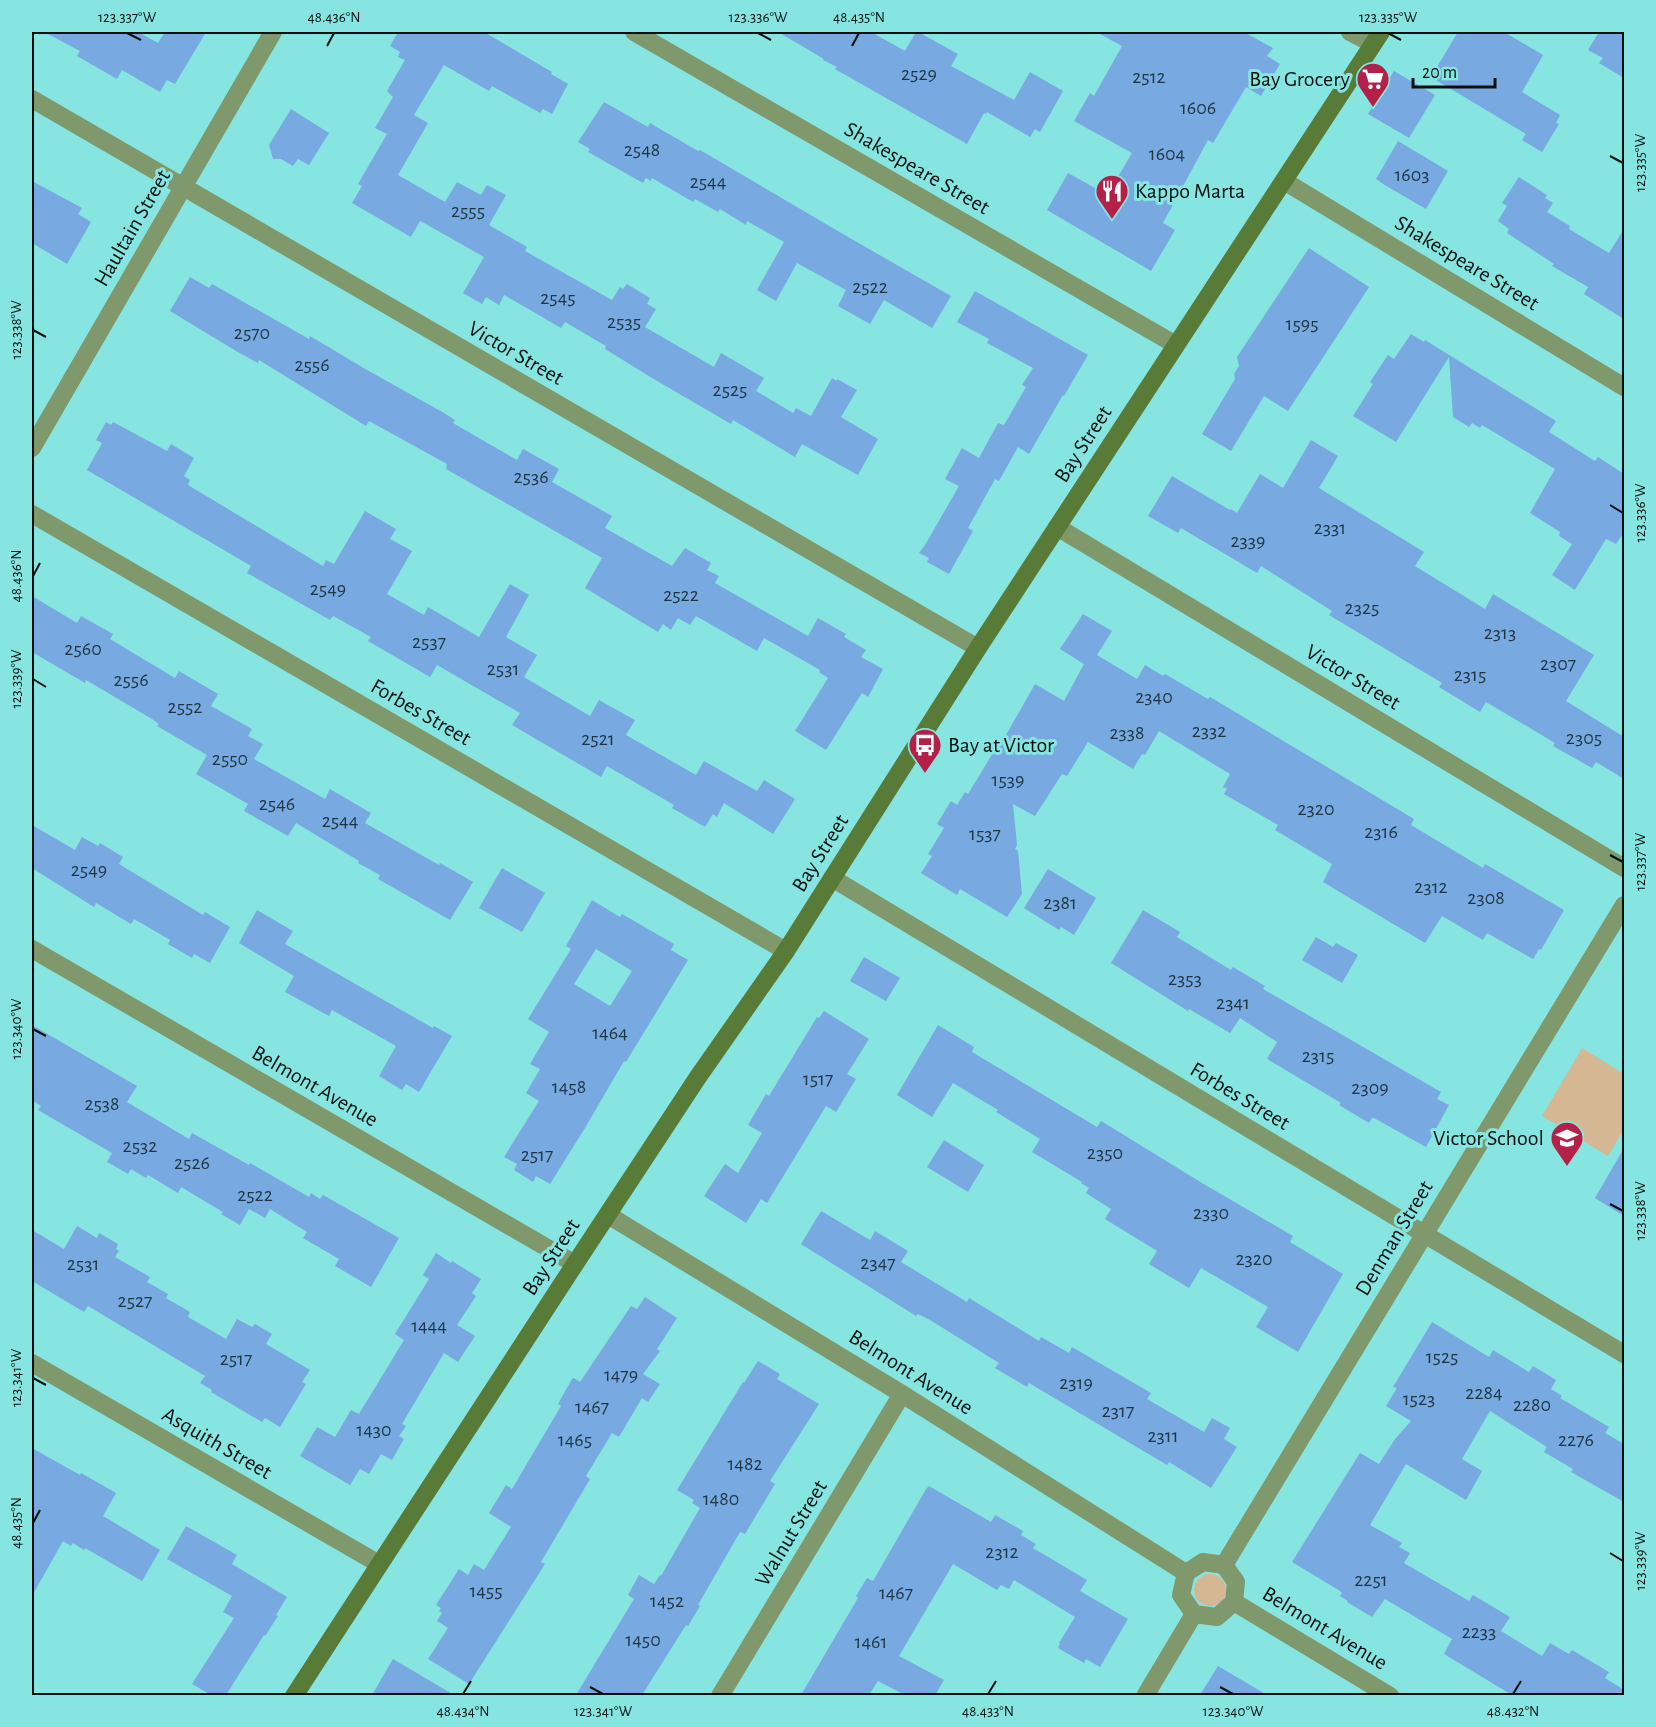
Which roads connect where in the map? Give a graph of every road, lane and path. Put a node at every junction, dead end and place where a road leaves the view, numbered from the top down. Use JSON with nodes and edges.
{"nodes":[{"id":1,"x":273,"y":32,"type":"edge"},
{"id":2,"x":634,"y":32,"type":"edge"},
{"id":3,"x":1350,"y":32,"type":"edge"},
{"id":4,"x":1377,"y":38,"type":"edge"},
{"id":5,"x":32,"y":99,"type":"edge"},
{"id":6,"x":1284,"y":181,"type":"junction"},
{"id":7,"x":183,"y":188,"type":"junction"},
{"id":8,"x":1176,"y":345,"type":"junction"},
{"id":9,"x":1624,"y":387,"type":"edge"},
{"id":10,"x":32,"y":448,"type":"edge"},
{"id":11,"x":32,"y":514,"type":"edge"},
{"id":12,"x":1057,"y":527,"type":"junction"},
{"id":13,"x":978,"y":648,"type":"junction"},
{"id":14,"x":1624,"y":868,"type":"edge"},
{"id":15,"x":832,"y":878,"type":"junction"},
{"id":16,"x":1624,"y":905,"type":"edge"},
{"id":17,"x":32,"y":949,"type":"edge"},
{"id":18,"x":786,"y":951,"type":"junction"},
{"id":19,"x":608,"y":1215,"type":"junction"},
{"id":20,"x":1424,"y":1234,"type":"junction"},
{"id":21,"x":575,"y":1264,"type":"junction"},
{"id":22,"x":1624,"y":1354,"type":"edge"},
{"id":23,"x":32,"y":1364,"type":"edge"},
{"id":24,"x":902,"y":1394,"type":"junction"},
{"id":25,"x":379,"y":1564,"type":"junction"},
{"id":26,"x":1224,"y":1565,"type":"junction"},
{"id":27,"x":1186,"y":1573,"type":"junction"},
{"id":28,"x":1234,"y":1602,"type":"junction"},
{"id":29,"x":1194,"y":1614,"type":"junction"},
{"id":30,"x":294,"y":1695,"type":"edge"},
{"id":31,"x":720,"y":1695,"type":"edge"},
{"id":32,"x":1145,"y":1695,"type":"edge"},
{"id":33,"x":1390,"y":1695,"type":"edge"}],
"edges":[{"from":1,"to":7,"type":"street","name":"Haultain Street"},
{"from":2,"to":8,"type":"street","name":"Shakespeare Street"},
{"from":3,"to":4,"type":"street"},
{"from":4,"to":6,"type":"main road","name":"Bay Street"},
{"from":5,"to":7,"type":"street","name":"Victor Street"},
{"from":6,"to":8,"type":"main road","name":"Bay Street"},
{"from":6,"to":9,"type":"street","name":"Shakespeare Street"},
{"from":7,"to":10,"type":"street","name":"Haultain Street"},
{"from":7,"to":13,"type":"street","name":"Victor Street"},
{"from":8,"to":12,"type":"main road","name":"Bay Street"},
{"from":11,"to":18,"type":"street","name":"Forbes Street"},
{"from":12,"to":13,"type":"main road","name":"Bay Street"},
{"from":12,"to":14,"type":"street","name":"Victor Street"},
{"from":13,"to":15,"type":"main road","name":"Bay Street"},
{"from":15,"to":18,"type":"main road","name":"Bay Street"},
{"from":15,"to":20,"type":"street","name":"Forbes Street"},
{"from":16,"to":20,"type":"street","name":"Denman Street"},
{"from":17,"to":21,"type":"street","name":"Belmont Avenue"},
{"from":18,"to":19,"type":"main road","name":"Bay Street"},
{"from":19,"to":21,"type":"main road","name":"Bay Street"},
{"from":19,"to":24,"type":"street","name":"Belmont Avenue"},
{"from":20,"to":22,"type":"street","name":"Forbes Street"},
{"from":20,"to":26,"type":"street","name":"Denman Street"},
{"from":21,"to":25,"type":"main road","name":"Bay Street"},
{"from":23,"to":25,"type":"street","name":"Asquith Street"},
{"from":24,"to":27,"type":"street","name":"Belmont Avenue"},
{"from":24,"to":31,"type":"street","name":"Walnut Street"},
{"from":25,"to":30,"type":"main road","name":"Bay Street"},
{"from":26,"to":27,"type":"street"},
{"from":26,"to":28,"type":"street"},
{"from":27,"to":29,"type":"street"},
{"from":28,"to":29,"type":"street"},
{"from":28,"to":33,"type":"street","name":"Belmont Avenue"},
{"from":29,"to":32,"type":"street"}]}
